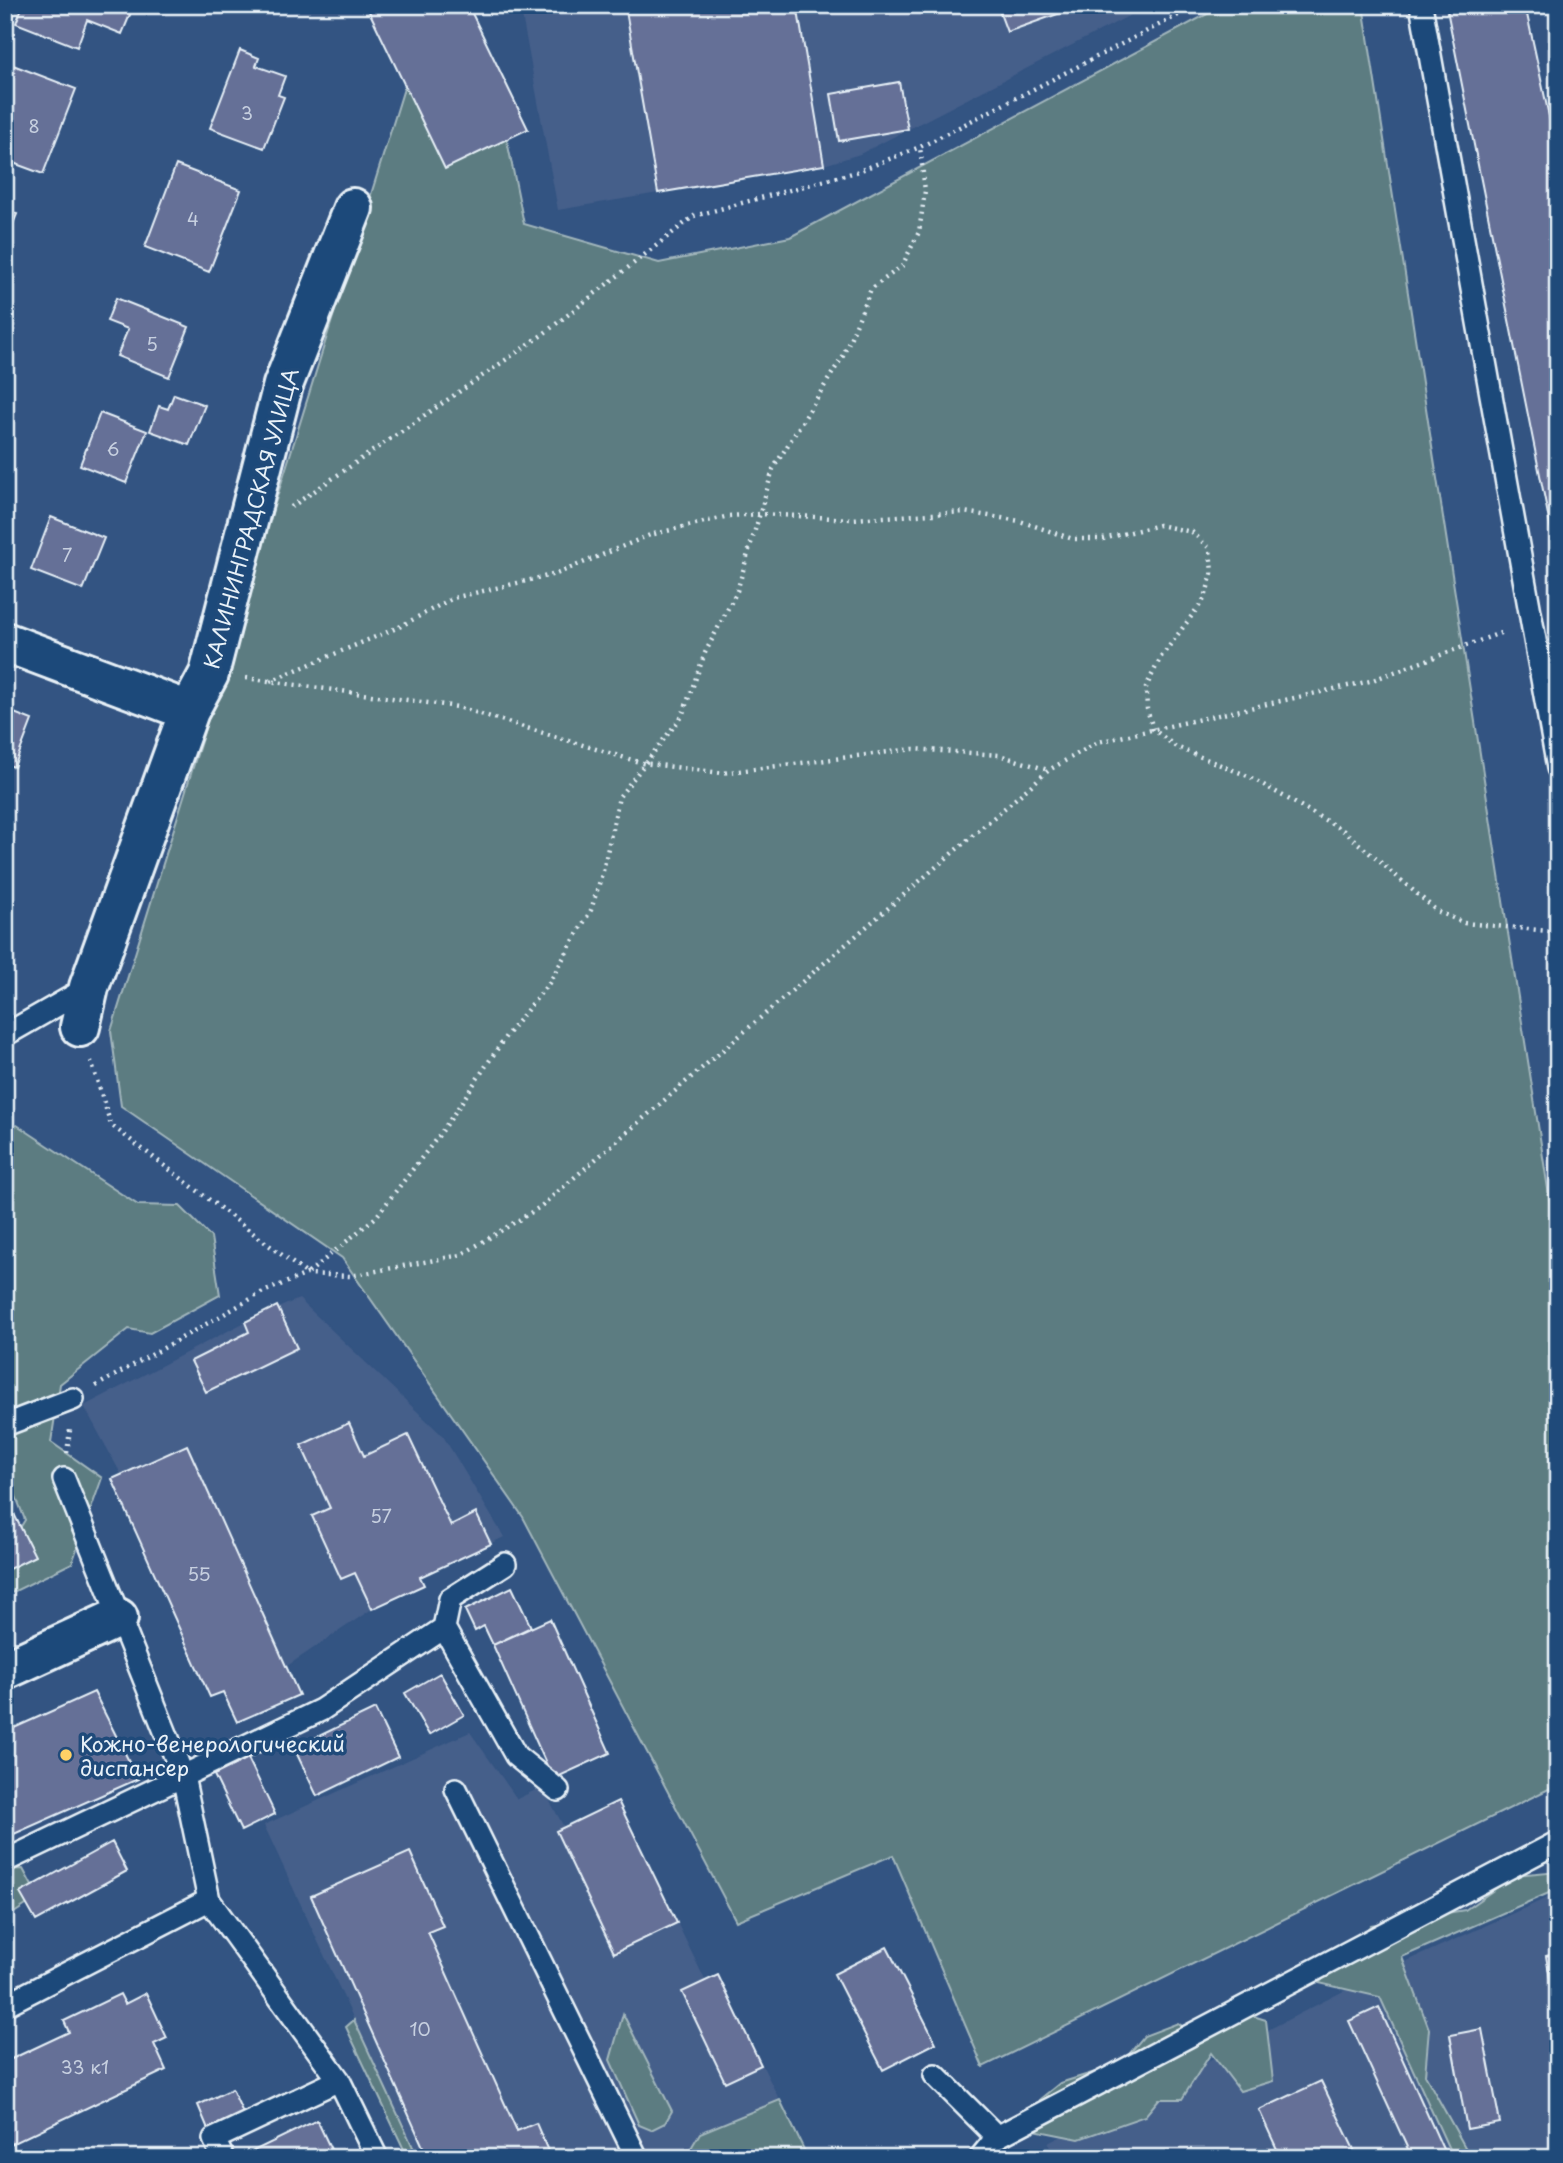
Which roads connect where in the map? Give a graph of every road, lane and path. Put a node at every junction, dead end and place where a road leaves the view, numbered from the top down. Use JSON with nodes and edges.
{"nodes":[{"id":1,"x":1198,"y":5,"type":"edge"},
{"id":2,"x":1421,"y":5,"type":"edge"},
{"id":3,"x":920,"y":147,"type":"junction"},
{"id":4,"x":353,"y":208,"type":"dead end"},
{"id":5,"x":760,"y":514,"type":"junction"},
{"id":6,"x":241,"y":547,"type":"junction"},
{"id":7,"x":1534,"y":620,"type":"junction"},
{"id":8,"x":5,"y":642,"type":"edge"},
{"id":9,"x":209,"y":674,"type":"junction"},
{"id":10,"x":270,"y":681,"type":"junction"},
{"id":11,"x":189,"y":711,"type":"junction"},
{"id":12,"x":1153,"y":729,"type":"junction"},
{"id":13,"x":642,"y":763,"type":"junction"},
{"id":14,"x":1558,"y":768,"type":"edge"},
{"id":15,"x":1049,"y":770,"type":"junction"},
{"id":16,"x":1558,"y":928,"type":"edge"},
{"id":17,"x":89,"y":987,"type":"junction"},
{"id":18,"x":80,"y":1027,"type":"joint"},
{"id":19,"x":5,"y":1035,"type":"edge"},
{"id":20,"x":307,"y":1273,"type":"junction"},
{"id":21,"x":73,"y":1399,"type":"junction"},
{"id":22,"x":5,"y":1425,"type":"edge"},
{"id":23,"x":64,"y":1479,"type":"joint"},
{"id":24,"x":505,"y":1564,"type":"dead end"},
{"id":25,"x":118,"y":1618,"type":"junction"},
{"id":26,"x":444,"y":1628,"type":"junction"},
{"id":27,"x":5,"y":1670,"type":"edge"},
{"id":28,"x":183,"y":1776,"type":"junction"},
{"id":29,"x":456,"y":1789,"type":"dead end"},
{"id":30,"x":558,"y":1790,"type":"dead end"},
{"id":31,"x":1558,"y":1842,"type":"edge"},
{"id":32,"x":5,"y":1861,"type":"edge"},
{"id":33,"x":209,"y":1900,"type":"junction"},
{"id":34,"x":5,"y":2005,"type":"edge"},
{"id":35,"x":935,"y":2075,"type":"dead end"},
{"id":36,"x":339,"y":2080,"type":"junction"},
{"id":37,"x":997,"y":2137,"type":"junction"},
{"id":38,"x":223,"y":2158,"type":"edge"},
{"id":39,"x":377,"y":2158,"type":"edge"},
{"id":40,"x":637,"y":2158,"type":"edge"},
{"id":41,"x":980,"y":2158,"type":"edge"}],
"edges":[{"from":1,"to":3,"type":"path"},
{"from":2,"to":7,"type":"lane"},
{"from":3,"to":5,"type":"path"},
{"from":3,"to":6,"type":"path"},
{"from":4,"to":6,"type":"street","name":"КАЛИНИНГРАДСКАЯ УЛИЦА"},
{"from":5,"to":10,"type":"path"},
{"from":5,"to":12,"type":"path"},
{"from":5,"to":13,"type":"path"},
{"from":6,"to":9,"type":"street","name":"КАЛИНИНГРАДСКАЯ УЛИЦА"},
{"from":7,"to":12,"type":"path"},
{"from":7,"to":14,"type":"lane"},
{"from":8,"to":11,"type":"street"},
{"from":9,"to":10,"type":"path"},
{"from":9,"to":11,"type":"street","name":"КАЛИНИНГРАДСКАЯ УЛИЦА"},
{"from":10,"to":13,"type":"path"},
{"from":11,"to":17,"type":"street","name":"КАЛИНИНГРАДСКАЯ УЛИЦА"},
{"from":12,"to":15,"type":"path"},
{"from":12,"to":16,"type":"path"},
{"from":13,"to":15,"type":"path"},
{"from":13,"to":20,"type":"path"},
{"from":15,"to":20,"type":"path"},
{"from":17,"to":18,"type":"street","name":"КАЛИНИНГРАДСКАЯ УЛИЦА"},
{"from":17,"to":19,"type":"lane"},
{"from":18,"to":20,"type":"path"},
{"from":20,"to":21,"type":"path"},
{"from":21,"to":22,"type":"lane"},
{"from":21,"to":23,"type":"path"},
{"from":23,"to":25,"type":"lane"},
{"from":24,"to":26,"type":"lane"},
{"from":25,"to":27,"type":"street"},
{"from":25,"to":28,"type":"lane"},
{"from":26,"to":28,"type":"lane"},
{"from":26,"to":30,"type":"lane"},
{"from":28,"to":32,"type":"lane"},
{"from":28,"to":33,"type":"lane"},
{"from":29,"to":40,"type":"lane"},
{"from":31,"to":37,"type":"lane"},
{"from":33,"to":34,"type":"lane"},
{"from":33,"to":36,"type":"lane"},
{"from":35,"to":37,"type":"lane"},
{"from":36,"to":38,"type":"lane"},
{"from":36,"to":39,"type":"lane"},
{"from":37,"to":41,"type":"lane"}]}
